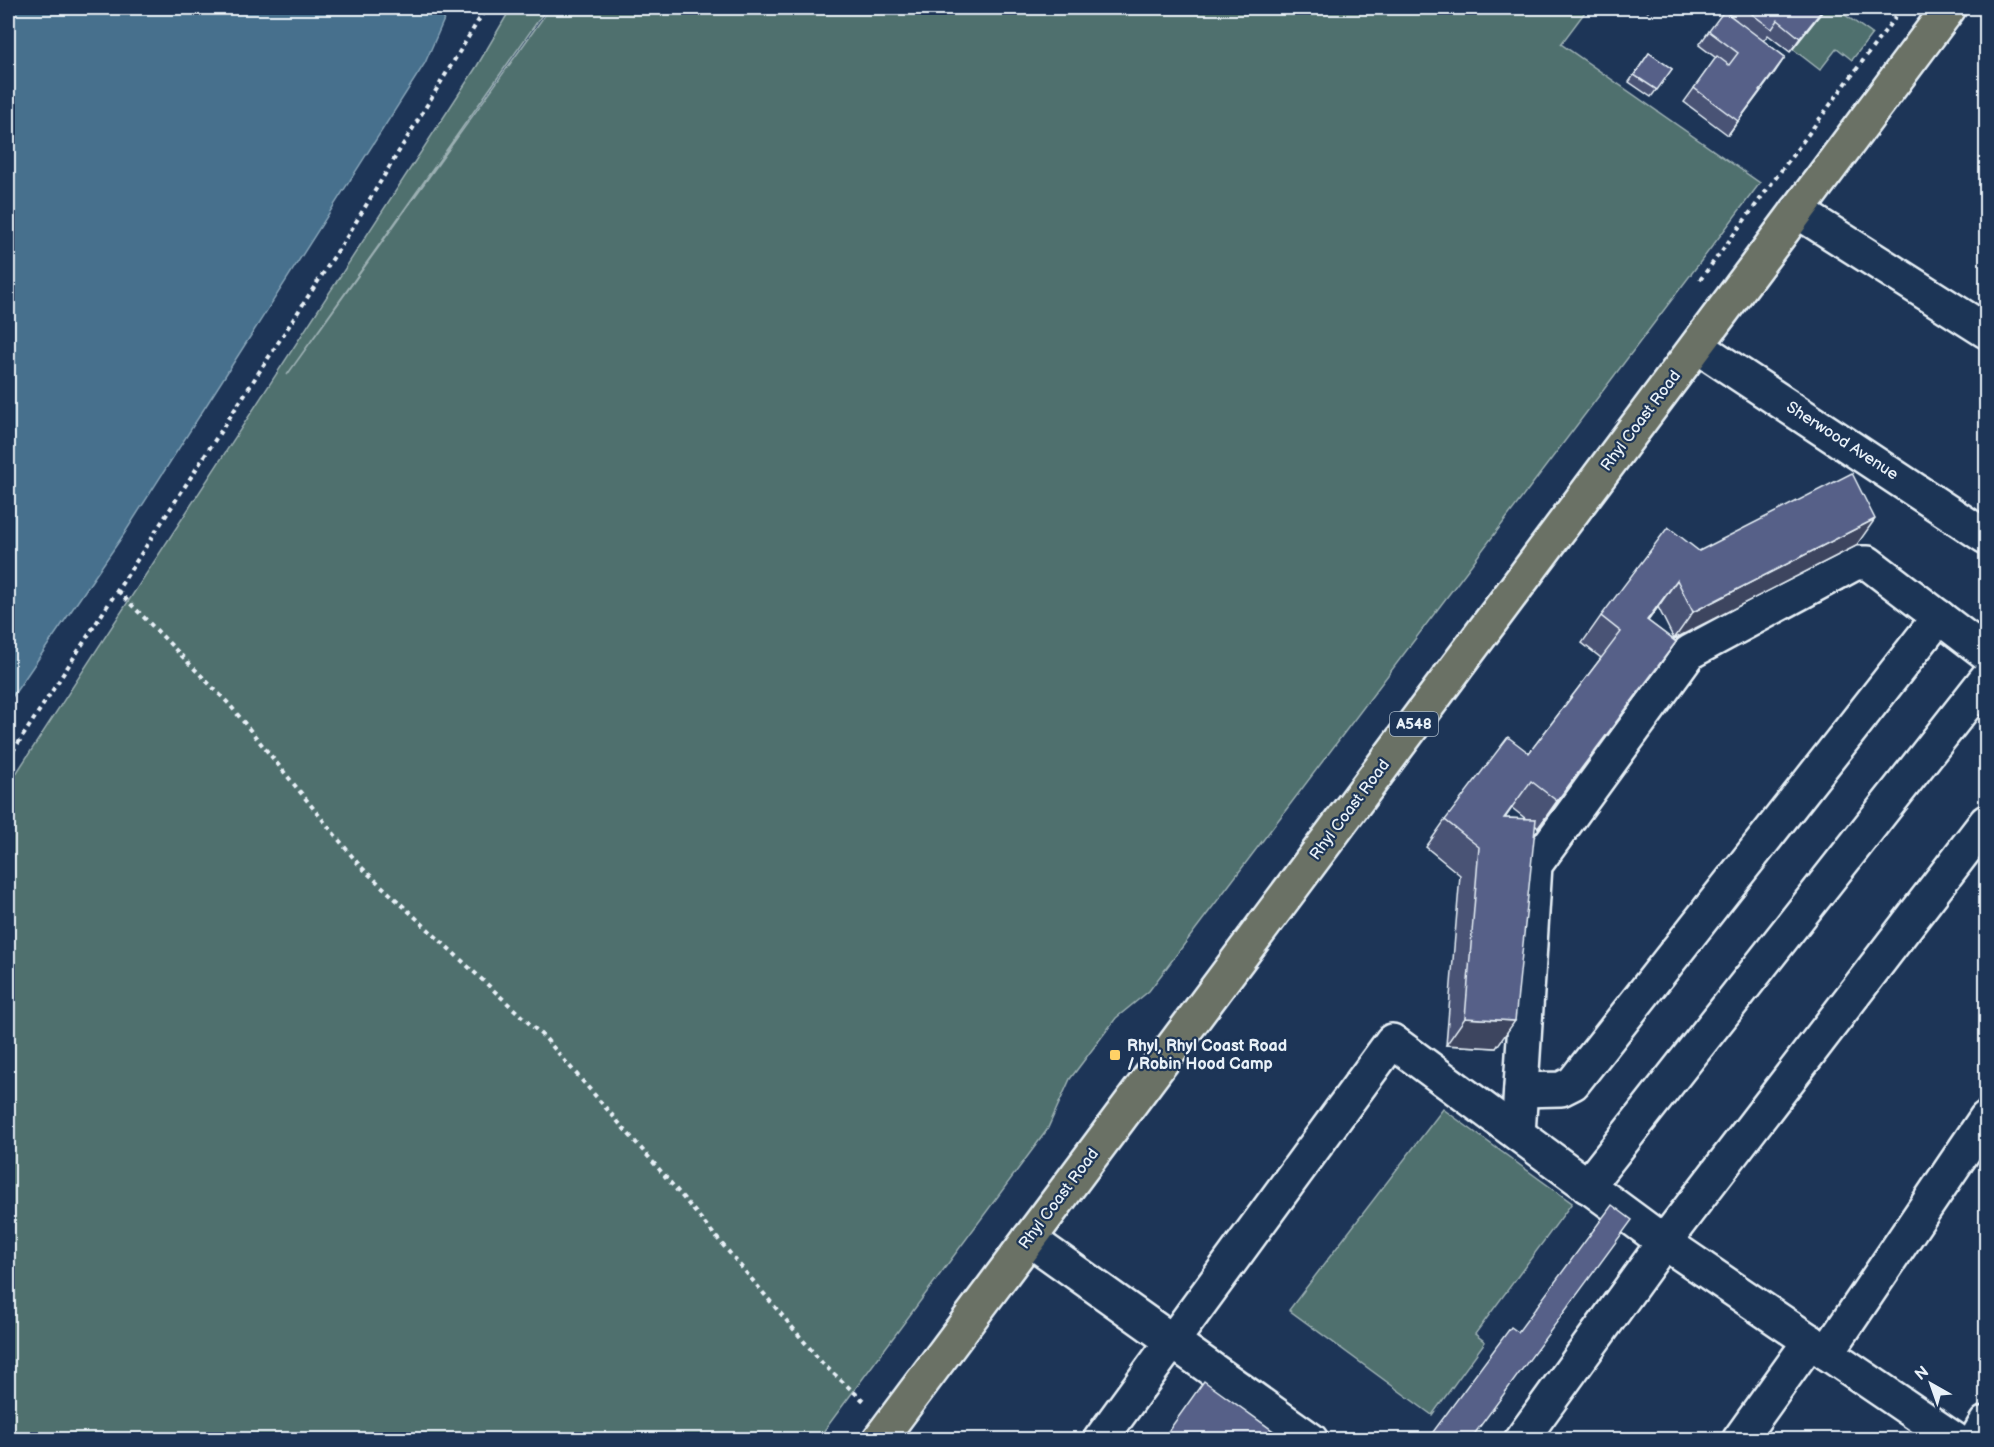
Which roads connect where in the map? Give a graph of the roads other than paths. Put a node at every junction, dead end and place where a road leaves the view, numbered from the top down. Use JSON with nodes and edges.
{"nodes":[{"id":1,"x":1949,"y":8,"type":"edge"},
{"id":2,"x":1797,"y":211,"type":"junction"},
{"id":3,"x":1986,"y":331,"type":"edge"},
{"id":4,"x":1697,"y":346,"type":"junction"},
{"id":5,"x":1986,"y":537,"type":"edge"},
{"id":6,"x":1939,"y":617,"type":"junction"},
{"id":7,"x":1986,"y":653,"type":"edge"},
{"id":8,"x":1986,"y":679,"type":"edge"},
{"id":9,"x":1986,"y":822,"type":"edge"},
{"id":10,"x":1521,"y":1090,"type":"junction"},
{"id":11,"x":1986,"y":1118,"type":"edge"},
{"id":12,"x":1518,"y":1134,"type":"junction"},
{"id":13,"x":1587,"y":1186,"type":"junction"},
{"id":14,"x":1029,"y":1239,"type":"junction"},
{"id":15,"x":1664,"y":1242,"type":"junction"},
{"id":16,"x":1172,"y":1341,"type":"junction"},
{"id":17,"x":1818,"y":1347,"type":"junction"},
{"id":18,"x":1986,"y":1423,"type":"edge"},
{"id":19,"x":885,"y":1432,"type":"edge"},
{"id":20,"x":1958,"y":1439,"type":"edge"},
{"id":21,"x":1100,"y":1440,"type":"edge"},
{"id":22,"x":1311,"y":1440,"type":"edge"},
{"id":23,"x":1521,"y":1440,"type":"edge"},
{"id":24,"x":1739,"y":1440,"type":"edge"}],
"edges":[{"from":1,"to":2,"type":"main road","name":"Rhyl Coast Road","number":"A548"},
{"from":2,"to":3,"type":"street"},
{"from":2,"to":4,"type":"main road","name":"Rhyl Coast Road","number":"A548"},
{"from":4,"to":5,"type":"street","name":"Sherwood Avenue"},
{"from":4,"to":14,"type":"main road","name":"Rhyl Coast Road","number":"A548"},
{"from":6,"to":7,"type":"street"},
{"from":6,"to":10,"type":"street"},
{"from":6,"to":10,"type":"street"},
{"from":8,"to":13,"type":"street"},
{"from":9,"to":15,"type":"street"},
{"from":10,"to":12,"type":"street"},
{"from":11,"to":17,"type":"street"},
{"from":12,"to":13,"type":"street"},
{"from":12,"to":16,"type":"street"},
{"from":13,"to":15,"type":"street"},
{"from":14,"to":16,"type":"street"},
{"from":14,"to":19,"type":"main road","name":"Rhyl Coast Road","number":"A548"},
{"from":15,"to":17,"type":"street"},
{"from":15,"to":23,"type":"street"},
{"from":16,"to":21,"type":"street"},
{"from":16,"to":22,"type":"street"},
{"from":17,"to":20,"type":"street"},
{"from":17,"to":24,"type":"street"},
{"from":18,"to":20,"type":"street"}]}
